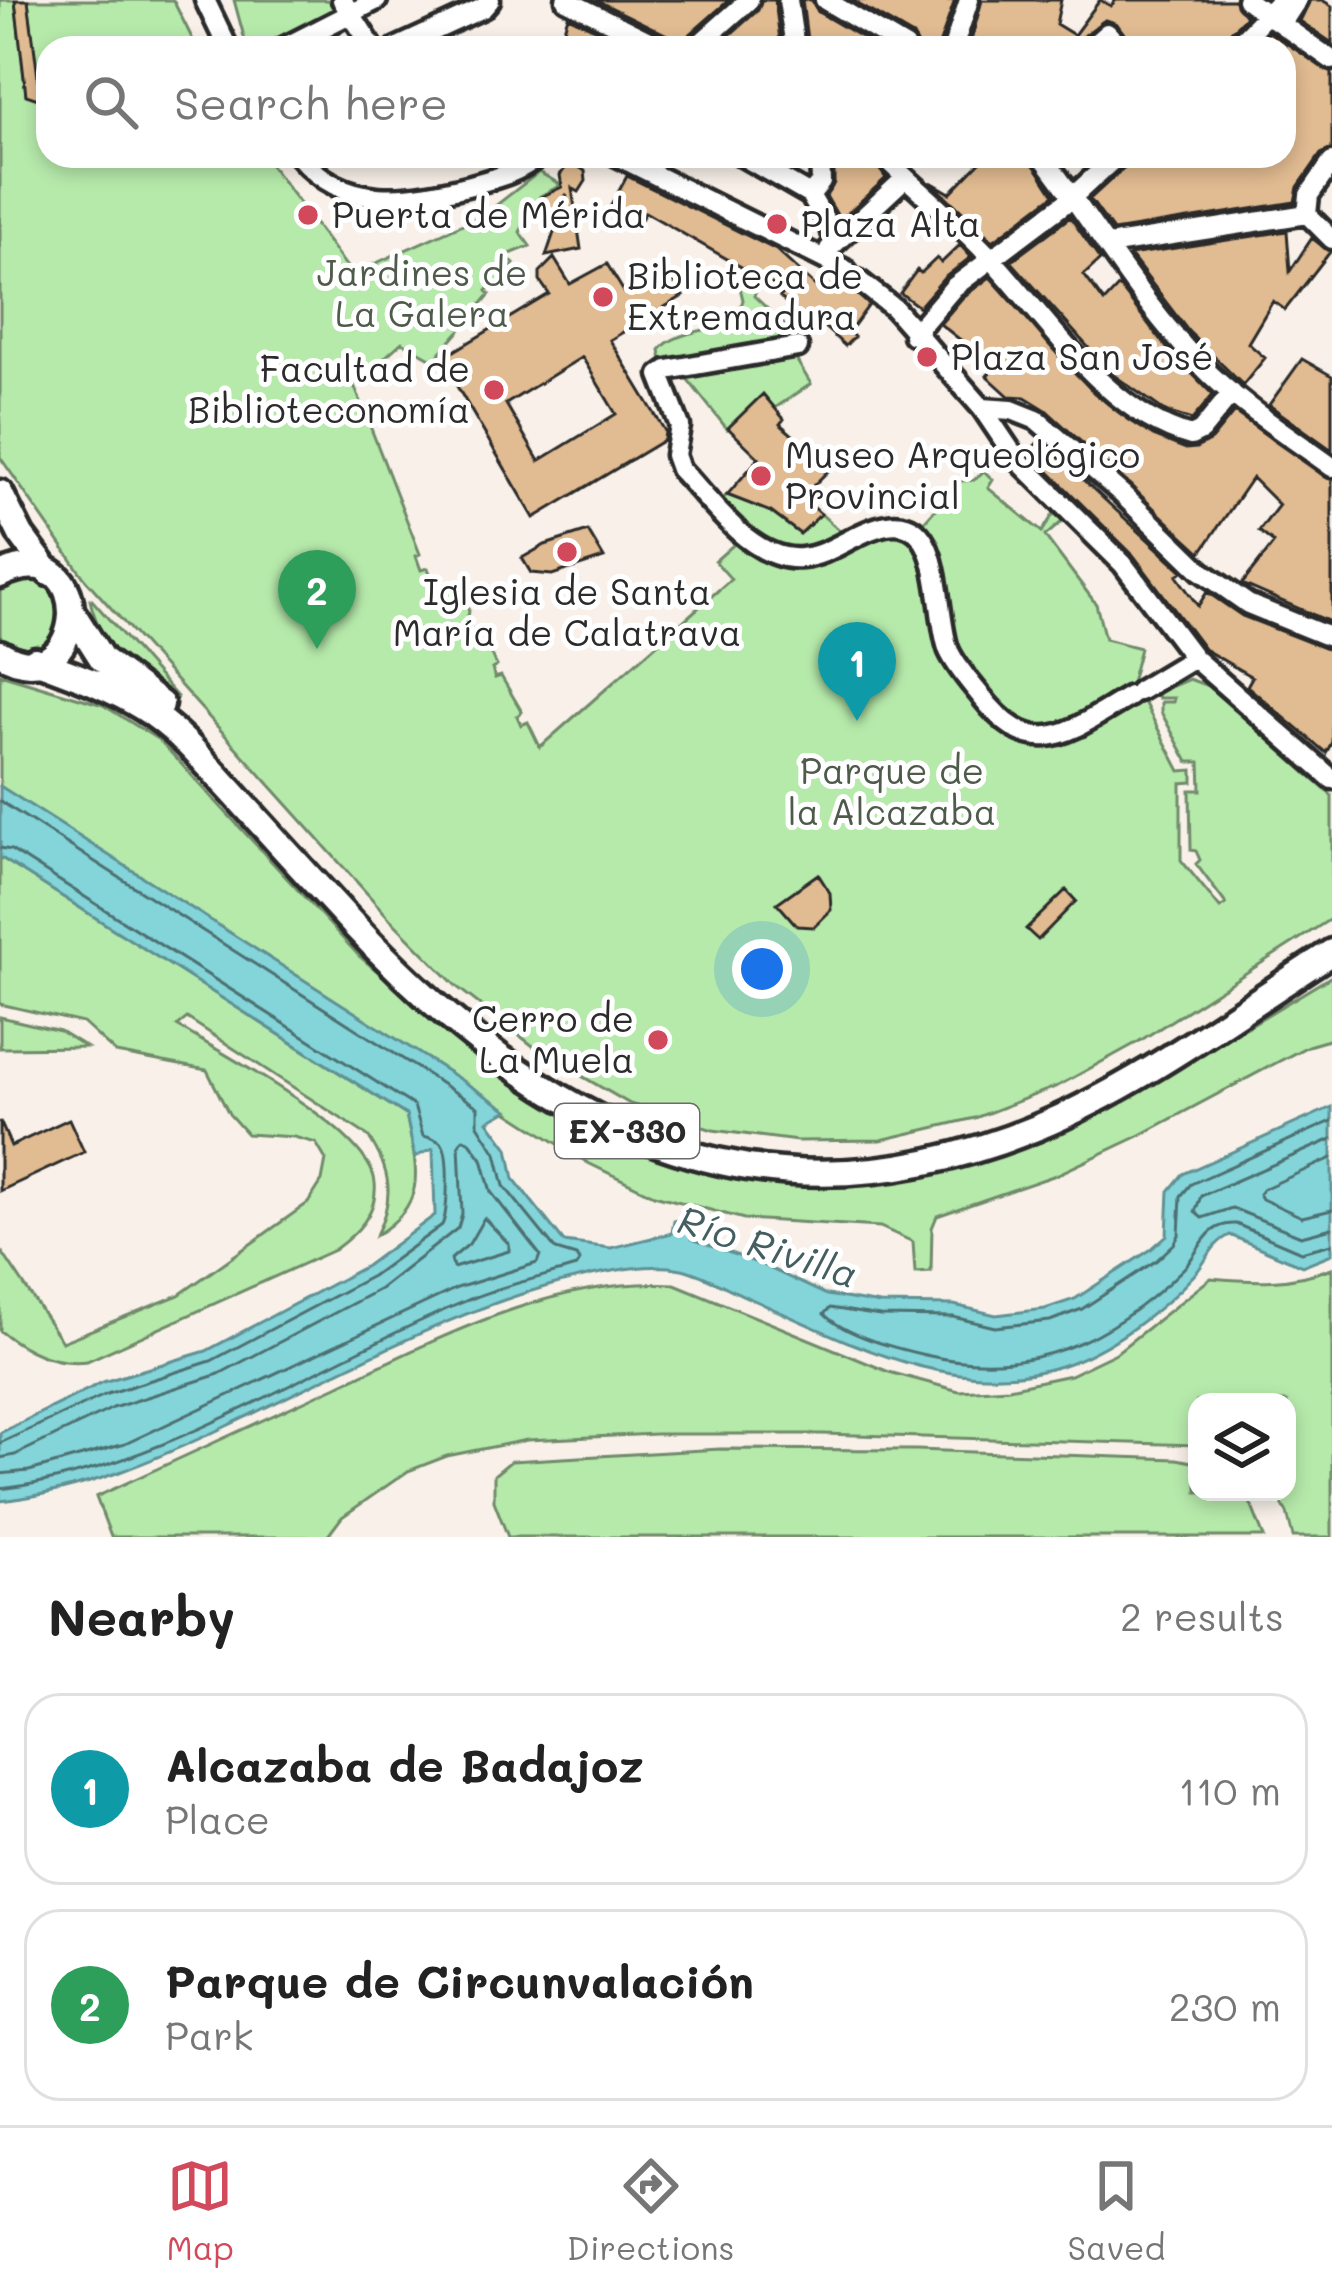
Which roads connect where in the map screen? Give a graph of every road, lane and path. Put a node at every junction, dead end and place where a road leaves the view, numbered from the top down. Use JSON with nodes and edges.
{"nodes":[{"id":1,"x":205,"y":0,"type":"edge"},
{"id":2,"x":376,"y":0,"type":"edge"},
{"id":3,"x":490,"y":0,"type":"edge"},
{"id":4,"x":566,"y":0,"type":"edge"},
{"id":5,"x":749,"y":0,"type":"edge"},
{"id":6,"x":788,"y":0,"type":"edge"},
{"id":7,"x":825,"y":0,"type":"edge"},
{"id":8,"x":969,"y":0,"type":"edge"},
{"id":9,"x":1247,"y":0,"type":"edge"},
{"id":10,"x":1297,"y":0,"type":"edge"},
{"id":11,"x":346,"y":6,"type":"edge"},
{"id":12,"x":1270,"y":7,"type":"edge"},
{"id":13,"x":222,"y":36,"type":"edge"},
{"id":14,"x":302,"y":36,"type":"edge"},
{"id":15,"x":366,"y":36,"type":"edge"},
{"id":16,"x":422,"y":36,"type":"edge"},
{"id":17,"x":639,"y":36,"type":"edge"},
{"id":18,"x":708,"y":36,"type":"edge"},
{"id":19,"x":794,"y":36,"type":"edge"},
{"id":20,"x":886,"y":36,"type":"edge"},
{"id":21,"x":957,"y":36,"type":"edge"},
{"id":22,"x":1245,"y":36,"type":"edge"},
{"id":23,"x":1332,"y":60,"type":"edge"},
{"id":24,"x":1332,"y":162,"type":"edge"},
{"id":25,"x":312,"y":168,"type":"edge"},
{"id":26,"x":521,"y":168,"type":"edge"},
{"id":27,"x":650,"y":168,"type":"edge"},
{"id":28,"x":773,"y":168,"type":"edge"},
{"id":29,"x":820,"y":168,"type":"edge"},
{"id":30,"x":892,"y":168,"type":"edge"},
{"id":31,"x":899,"y":168,"type":"edge"},
{"id":32,"x":1051,"y":168,"type":"edge"},
{"id":33,"x":1104,"y":168,"type":"edge"},
{"id":34,"x":810,"y":195,"type":"junction"},
{"id":35,"x":1072,"y":196,"type":"junction"},
{"id":36,"x":1307,"y":214,"type":"junction"},
{"id":37,"x":836,"y":239,"type":"junction"},
{"id":38,"x":1332,"y":239,"type":"edge"},
{"id":39,"x":1108,"y":244,"type":"junction"},
{"id":40,"x":991,"y":258,"type":"junction"},
{"id":41,"x":823,"y":259,"type":"junction"},
{"id":42,"x":914,"y":334,"type":"junction"},
{"id":43,"x":798,"y":347,"type":"dead end"},
{"id":44,"x":1232,"y":393,"type":"junction"},
{"id":45,"x":982,"y":408,"type":"junction"},
{"id":46,"x":1332,"y":467,"type":"edge"},
{"id":47,"x":0,"y":493,"type":"edge"},
{"id":48,"x":49,"y":573,"type":"junction"},
{"id":49,"x":0,"y":575,"type":"edge"},
{"id":50,"x":74,"y":615,"type":"junction"},
{"id":51,"x":1332,"y":638,"type":"edge"},
{"id":52,"x":0,"y":652,"type":"edge"},
{"id":53,"x":1194,"y":658,"type":"junction"},
{"id":54,"x":35,"y":661,"type":"junction"},
{"id":55,"x":1332,"y":779,"type":"edge"},
{"id":56,"x":1332,"y":935,"type":"edge"},
{"id":57,"x":1332,"y":952,"type":"edge"}],
"edges":[{"from":1,"to":13,"type":"street"},
{"from":2,"to":11,"type":"street"},
{"from":3,"to":16,"type":"street"},
{"from":4,"to":17,"type":"street"},
{"from":5,"to":18,"type":"street"},
{"from":6,"to":19,"type":"street"},
{"from":7,"to":20,"type":"street"},
{"from":8,"to":21,"type":"street"},
{"from":9,"to":12,"type":"street"},
{"from":10,"to":12,"type":"street"},
{"from":11,"to":14,"type":"street"},
{"from":11,"to":15,"type":"street"},
{"from":12,"to":22,"type":"street"},
{"from":12,"to":23,"type":"street"},
{"from":24,"to":36,"type":"street"},
{"from":25,"to":26,"type":"street"},
{"from":27,"to":41,"type":"street"},
{"from":28,"to":34,"type":"street"},
{"from":29,"to":34,"type":"street"},
{"from":30,"to":37,"type":"street"},
{"from":31,"to":40,"type":"street"},
{"from":32,"to":35,"type":"street"},
{"from":33,"to":35,"type":"street"},
{"from":34,"to":37,"type":"street"},
{"from":35,"to":39,"type":"street"},
{"from":35,"to":40,"type":"street"},
{"from":36,"to":38,"type":"street"},
{"from":36,"to":39,"type":"street"},
{"from":37,"to":41,"type":"street"},
{"from":39,"to":44,"type":"street"},
{"from":40,"to":42,"type":"street"},
{"from":40,"to":44,"type":"street"},
{"from":41,"to":42,"type":"street"},
{"from":42,"to":45,"type":"street"},
{"from":43,"to":53,"type":"street"},
{"from":44,"to":46,"type":"street"},
{"from":45,"to":51,"type":"street"},
{"from":45,"to":53,"type":"street"},
{"from":47,"to":48,"type":"main road","number":"EX-330"},
{"from":48,"to":49,"type":"main road"},
{"from":48,"to":50,"type":"main road","number":"EX-330"},
{"from":50,"to":54,"type":"main road"},
{"from":50,"to":56,"type":"main road","number":"EX-330"},
{"from":52,"to":54,"type":"main road","number":"EX-330"},
{"from":53,"to":55,"type":"street"},
{"from":54,"to":57,"type":"main road","number":"EX-330"}]}
